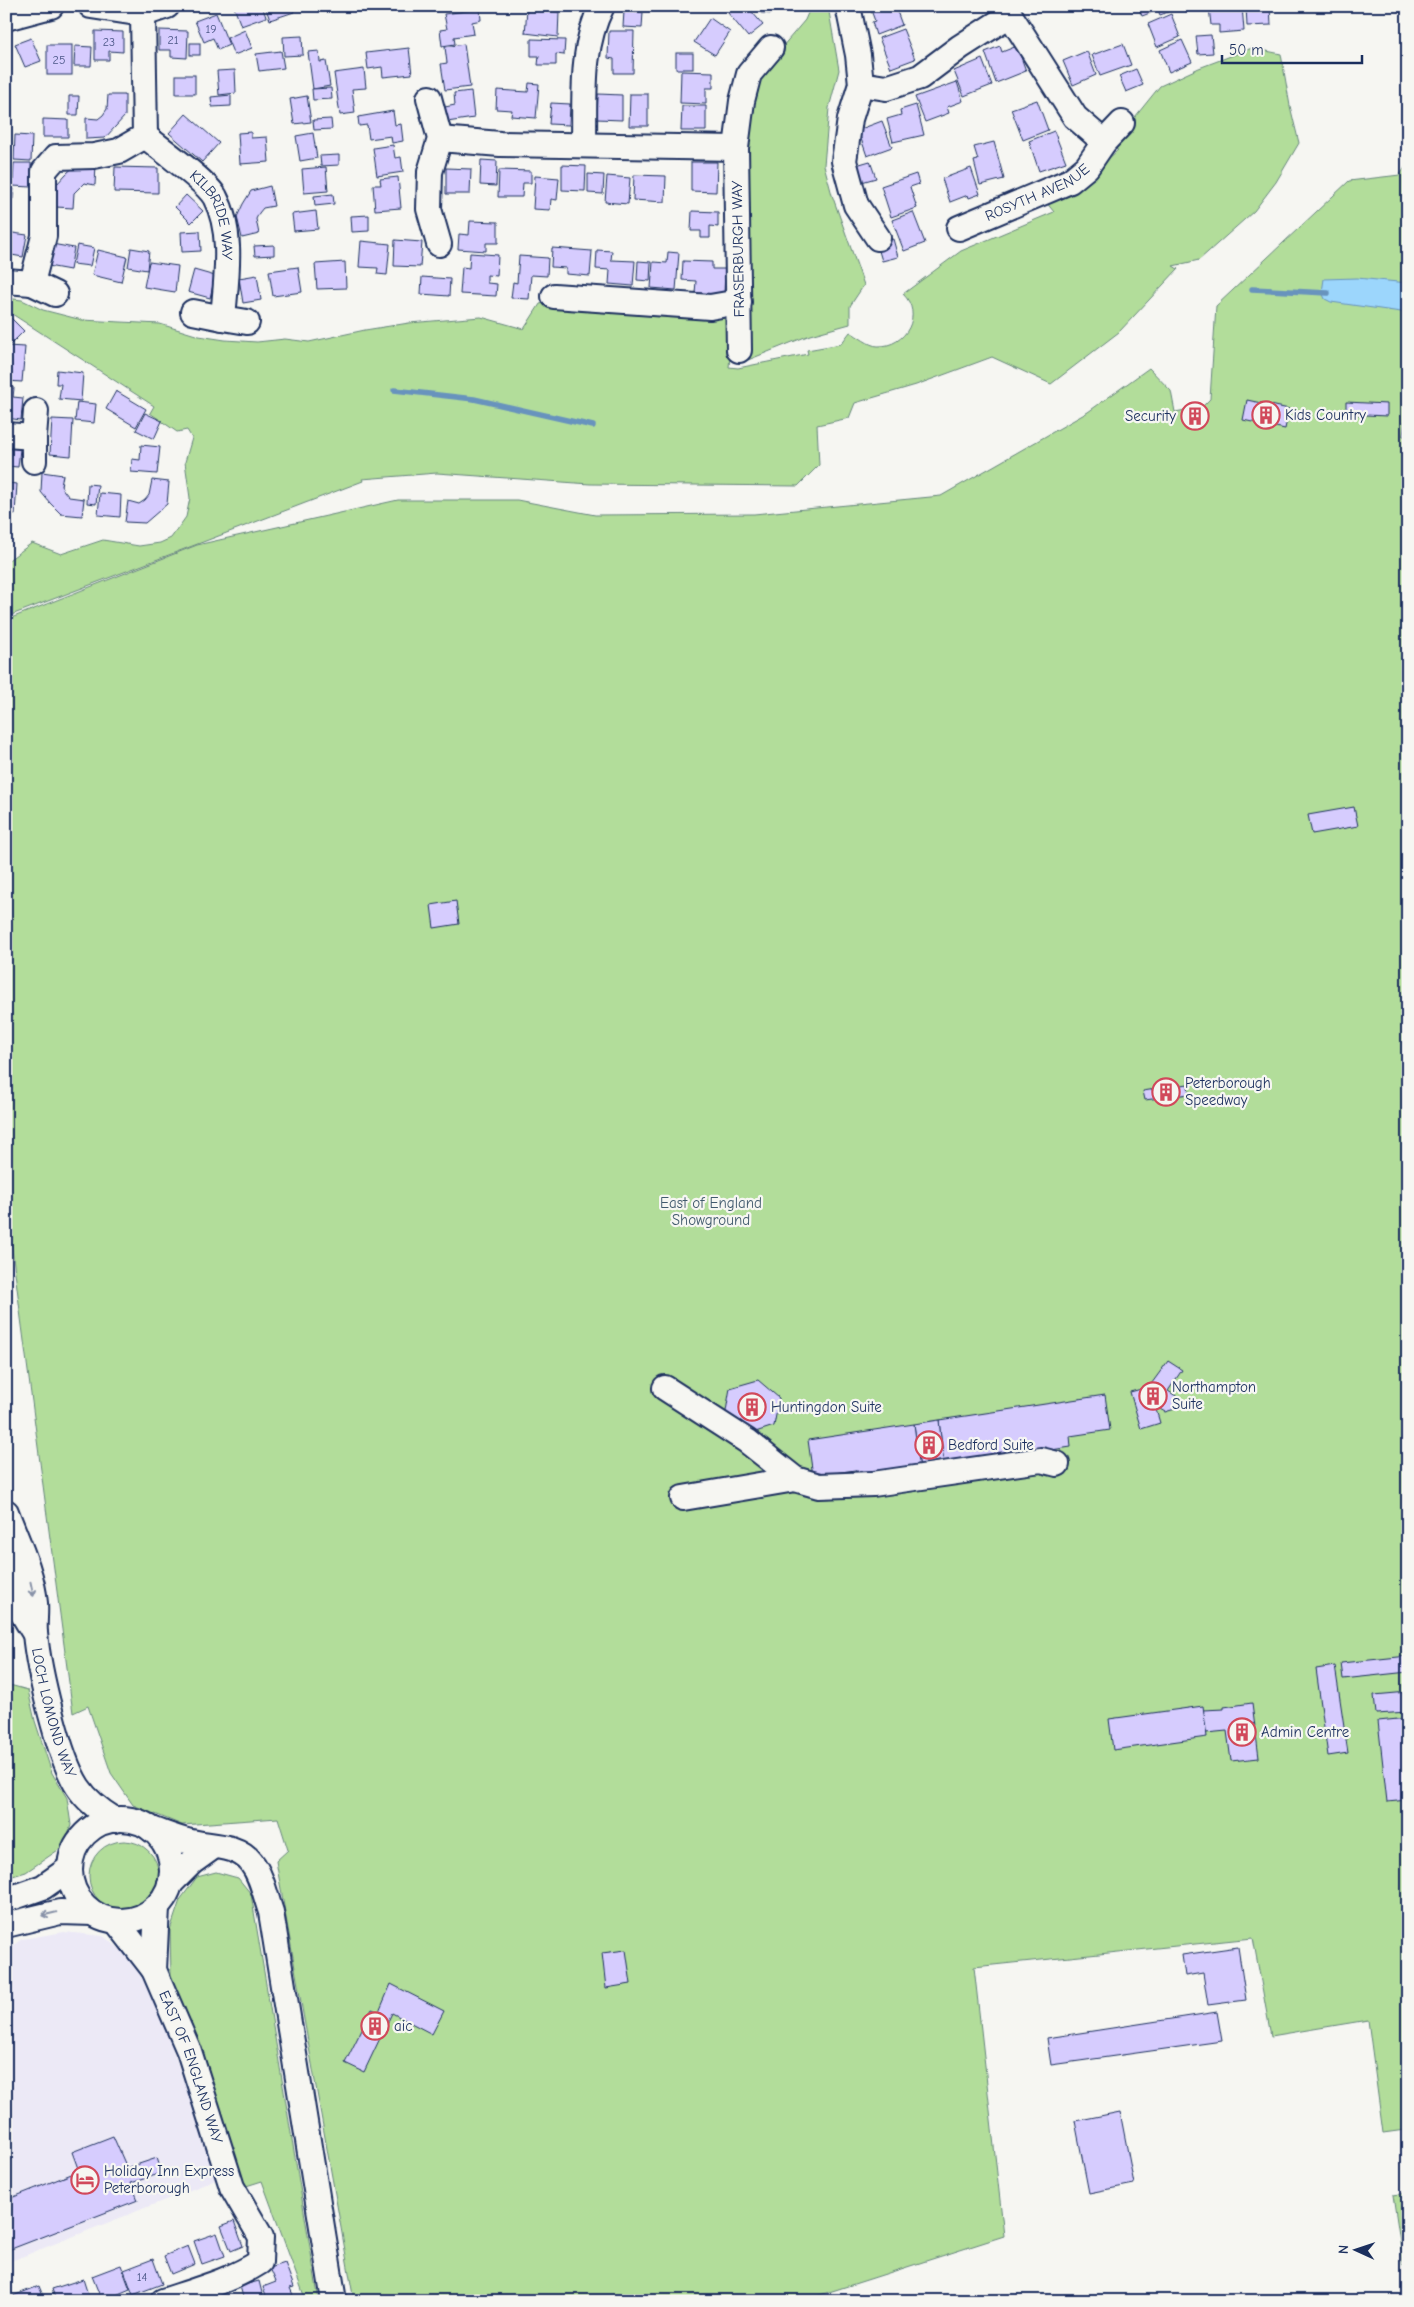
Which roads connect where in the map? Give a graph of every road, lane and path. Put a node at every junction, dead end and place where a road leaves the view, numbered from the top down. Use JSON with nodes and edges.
{"nodes":[{"id":1,"x":51,"y":6,"type":"edge"},
{"id":2,"x":91,"y":6,"type":"edge"},
{"id":3,"x":167,"y":6,"type":"edge"},
{"id":4,"x":602,"y":6,"type":"edge"},
{"id":5,"x":848,"y":6,"type":"edge"},
{"id":6,"x":1009,"y":11,"type":"edge"},
{"id":7,"x":143,"y":14,"type":"junction"},
{"id":8,"x":6,"y":18,"type":"edge"},
{"id":9,"x":771,"y":48,"type":"dead end"},
{"id":10,"x":860,"y":84,"type":"junction"},
{"id":11,"x":429,"y":98,"type":"dead end"},
{"id":12,"x":1122,"y":123,"type":"dead end"},
{"id":13,"x":145,"y":136,"type":"junction"},
{"id":14,"x":440,"y":139,"type":"junction"},
{"id":15,"x":1104,"y":142,"type":"junction"},
{"id":16,"x":584,"y":145,"type":"junction"},
{"id":17,"x":736,"y":148,"type":"junction"},
{"id":18,"x":959,"y":228,"type":"dead end"},
{"id":19,"x":878,"y":238,"type":"dead end"},
{"id":20,"x":439,"y":244,"type":"dead end"},
{"id":21,"x":6,"y":281,"type":"edge"},
{"id":22,"x":32,"y":283,"type":"junction"},
{"id":23,"x":55,"y":294,"type":"dead end"},
{"id":24,"x":554,"y":296,"type":"dead end"},
{"id":25,"x":739,"y":302,"type":"junction"},
{"id":26,"x":194,"y":312,"type":"dead end"},
{"id":27,"x":222,"y":318,"type":"junction"},
{"id":28,"x":247,"y":322,"type":"dead end"},
{"id":29,"x":739,"y":350,"type":"dead end"},
{"id":30,"x":36,"y":412,"type":"dead end"},
{"id":31,"x":6,"y":435,"type":"edge"},
{"id":32,"x":665,"y":1388,"type":"dead end"},
{"id":33,"x":1057,"y":1464,"type":"dead end"},
{"id":34,"x":794,"y":1479,"type":"junction"},
{"id":35,"x":683,"y":1498,"type":"dead end"},
{"id":36,"x":6,"y":1512,"type":"edge"},
{"id":37,"x":79,"y":1788,"type":"junction"},
{"id":38,"x":115,"y":1820,"type":"junction"},
{"id":39,"x":151,"y":1829,"type":"junction"},
{"id":40,"x":81,"y":1839,"type":"junction"},
{"id":41,"x":213,"y":1847,"type":"junction"},
{"id":42,"x":70,"y":1868,"type":"junction"},
{"id":43,"x":170,"y":1884,"type":"junction"},
{"id":44,"x":6,"y":1900,"type":"edge"},
{"id":45,"x":157,"y":1906,"type":"junction"},
{"id":46,"x":93,"y":1913,"type":"junction"},
{"id":47,"x":116,"y":1921,"type":"junction"},
{"id":48,"x":6,"y":1925,"type":"edge"},
{"id":49,"x":154,"y":1970,"type":"junction"},
{"id":50,"x":223,"y":2292,"type":"edge"},
{"id":51,"x":162,"y":2301,"type":"edge"},
{"id":52,"x":334,"y":2301,"type":"edge"}],
"edges":[{"from":1,"to":8,"type":"street"},
{"from":2,"to":7,"type":"street"},
{"from":3,"to":7,"type":"street"},
{"from":4,"to":16,"type":"street"},
{"from":5,"to":10,"type":"street"},
{"from":6,"to":10,"type":"street"},
{"from":6,"to":15,"type":"street"},
{"from":7,"to":13,"type":"street"},
{"from":9,"to":17,"type":"street","name":"FRASERBURGH WAY"},
{"from":10,"to":19,"type":"street"},
{"from":11,"to":14,"type":"street"},
{"from":12,"to":15,"type":"street","name":"ROSYTH AVENUE"},
{"from":13,"to":22,"type":"street"},
{"from":13,"to":27,"type":"street","name":"KILBRIDE WAY"},
{"from":14,"to":16,"type":"street"},
{"from":14,"to":20,"type":"street"},
{"from":15,"to":18,"type":"street","name":"ROSYTH AVENUE"},
{"from":16,"to":17,"type":"street"},
{"from":17,"to":25,"type":"street","name":"FRASERBURGH WAY"},
{"from":21,"to":22,"type":"street"},
{"from":22,"to":23,"type":"street"},
{"from":24,"to":25,"type":"street"},
{"from":25,"to":29,"type":"street","name":"FRASERBURGH WAY"},
{"from":26,"to":27,"type":"street"},
{"from":27,"to":28,"type":"street"},
{"from":30,"to":31,"type":"street"},
{"from":32,"to":34,"type":"street"},
{"from":33,"to":34,"type":"street"},
{"from":34,"to":35,"type":"street"},
{"from":36,"to":37,"type":"street","name":"LOCH LOMOND WAY"},
{"from":37,"to":38,"type":"street","name":"LOCH LOMOND WAY"},
{"from":37,"to":40,"type":"street","name":"LOCH LOMOND WAY"},
{"from":38,"to":39,"type":"street"},
{"from":38,"to":40,"type":"street"},
{"from":39,"to":41,"type":"street"},
{"from":39,"to":43,"type":"street"},
{"from":40,"to":42,"type":"street"},
{"from":41,"to":43,"type":"street"},
{"from":41,"to":52,"type":"street"},
{"from":42,"to":44,"type":"street"},
{"from":42,"to":46,"type":"street"},
{"from":43,"to":45,"type":"street"},
{"from":45,"to":47,"type":"street"},
{"from":45,"to":49,"type":"street","name":"EAST OF ENGLAND WAY"},
{"from":46,"to":47,"type":"street"},
{"from":46,"to":48,"type":"street","one_way":true},
{"from":47,"to":49,"type":"street","name":"EAST OF ENGLAND WAY"},
{"from":49,"to":50,"type":"street","name":"EAST OF ENGLAND WAY"},
{"from":50,"to":51,"type":"street","name":"EAST OF ENGLAND WAY"}]}
